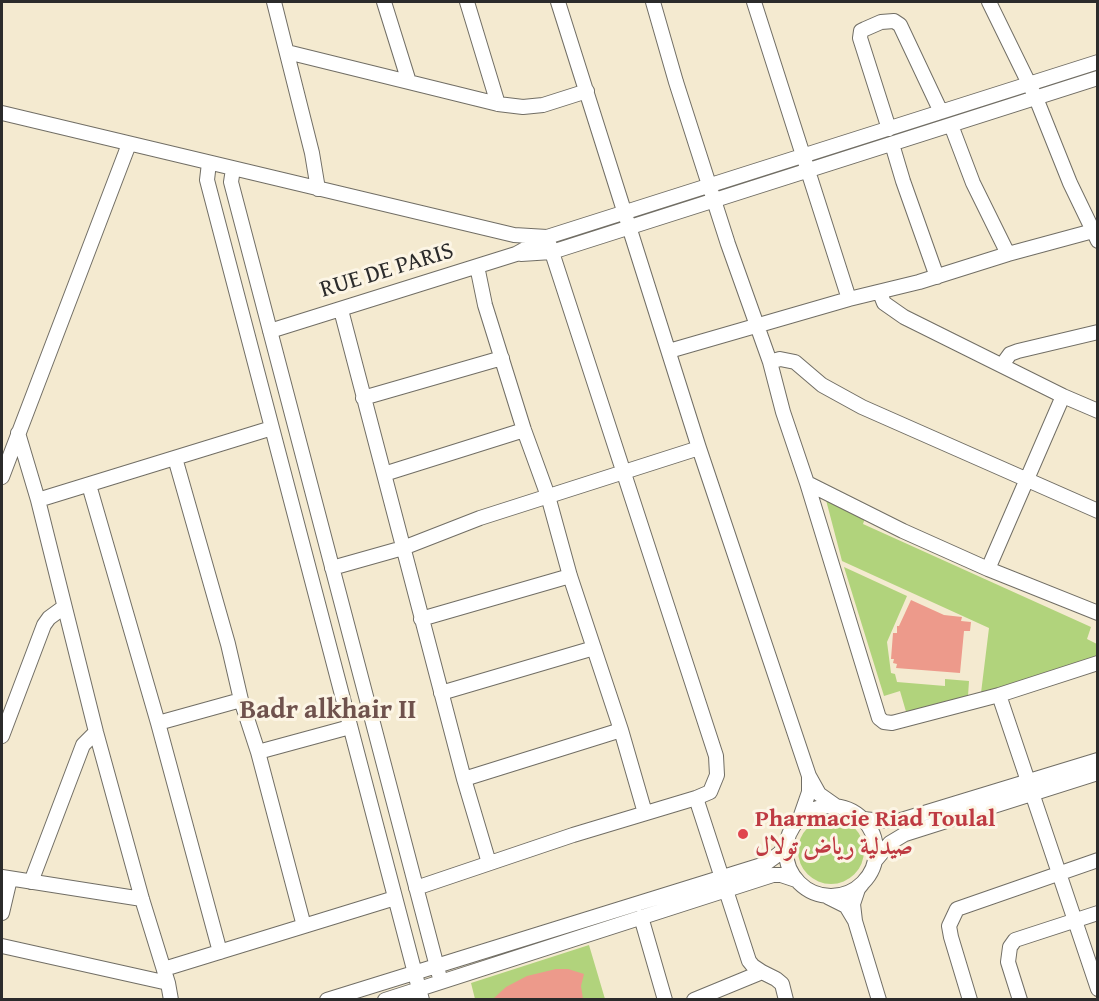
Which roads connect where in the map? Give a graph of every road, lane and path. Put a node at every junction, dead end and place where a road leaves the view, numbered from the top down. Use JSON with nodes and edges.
{"nodes":[{"id":1,"x":274,"y":2,"type":"edge"},
{"id":2,"x":384,"y":2,"type":"edge"},
{"id":3,"x":467,"y":2,"type":"edge"},
{"id":4,"x":558,"y":2,"type":"edge"},
{"id":5,"x":653,"y":2,"type":"edge"},
{"id":6,"x":754,"y":2,"type":"edge"},
{"id":7,"x":989,"y":2,"type":"edge"},
{"id":8,"x":287,"y":52,"type":"junction"},
{"id":9,"x":1098,"y":62,"type":"edge"},
{"id":10,"x":1098,"y":78,"type":"edge"},
{"id":11,"x":409,"y":82,"type":"junction"},
{"id":12,"x":1029,"y":84,"type":"junction"},
{"id":13,"x":586,"y":91,"type":"junction"},
{"id":14,"x":1036,"y":98,"type":"junction"},
{"id":15,"x":498,"y":104,"type":"junction"},
{"id":16,"x":941,"y":112,"type":"junction"},
{"id":17,"x":2,"y":113,"type":"edge"},
{"id":18,"x":951,"y":125,"type":"junction"},
{"id":19,"x":889,"y":129,"type":"junction"},
{"id":20,"x":129,"y":144,"type":"junction"},
{"id":21,"x":892,"y":144,"type":"junction"},
{"id":22,"x":803,"y":156,"type":"junction"},
{"id":23,"x":209,"y":163,"type":"junction"},
{"id":24,"x":233,"y":169,"type":"junction"},
{"id":25,"x":807,"y":171,"type":"junction"},
{"id":26,"x":710,"y":186,"type":"junction"},
{"id":27,"x":318,"y":189,"type":"junction"},
{"id":28,"x":715,"y":200,"type":"junction"},
{"id":29,"x":626,"y":212,"type":"junction"},
{"id":30,"x":630,"y":227,"type":"junction"},
{"id":31,"x":1095,"y":236,"type":"edge"},
{"id":32,"x":547,"y":237,"type":"junction"},
{"id":33,"x":552,"y":252,"type":"junction"},
{"id":34,"x":516,"y":254,"type":"junction"},
{"id":35,"x":1008,"y":254,"type":"junction"},
{"id":36,"x":477,"y":266,"type":"junction"},
{"id":37,"x":937,"y":277,"type":"junction"},
{"id":38,"x":880,"y":292,"type":"junction"},
{"id":39,"x":849,"y":299,"type":"junction"},
{"id":40,"x":341,"y":310,"type":"junction"},
{"id":41,"x":757,"y":325,"type":"junction"},
{"id":42,"x":270,"y":331,"type":"junction"},
{"id":43,"x":1098,"y":332,"type":"edge"},
{"id":44,"x":669,"y":351,"type":"junction"},
{"id":45,"x":502,"y":358,"type":"junction"},
{"id":46,"x":770,"y":362,"type":"junction"},
{"id":47,"x":1002,"y":365,"type":"junction"},
{"id":48,"x":1063,"y":396,"type":"junction"},
{"id":49,"x":363,"y":398,"type":"junction"},
{"id":50,"x":1098,"y":411,"type":"edge"},
{"id":51,"x":272,"y":428,"type":"junction"},
{"id":52,"x":524,"y":430,"type":"junction"},
{"id":53,"x":18,"y":433,"type":"junction"},
{"id":54,"x":699,"y":448,"type":"junction"},
{"id":55,"x":175,"y":458,"type":"junction"},
{"id":56,"x":623,"y":472,"type":"junction"},
{"id":57,"x":384,"y":474,"type":"junction"},
{"id":58,"x":2,"y":477,"type":"edge"},
{"id":59,"x":1026,"y":480,"type":"junction"},
{"id":60,"x":807,"y":483,"type":"junction"},
{"id":61,"x":89,"y":485,"type":"junction"},
{"id":62,"x":548,"y":496,"type":"junction"},
{"id":63,"x":38,"y":500,"type":"junction"},
{"id":64,"x":1098,"y":511,"type":"edge"},
{"id":65,"x":403,"y":548,"type":"junction"},
{"id":66,"x":332,"y":568,"type":"junction"},
{"id":67,"x":988,"y":569,"type":"junction"},
{"id":68,"x":570,"y":576,"type":"junction"},
{"id":69,"x":64,"y":608,"type":"junction"},
{"id":70,"x":1098,"y":613,"type":"edge"},
{"id":71,"x":421,"y":619,"type":"junction"},
{"id":72,"x":594,"y":648,"type":"junction"},
{"id":73,"x":1098,"y":663,"type":"edge"},
{"id":74,"x":441,"y":693,"type":"junction"},
{"id":75,"x":999,"y":695,"type":"junction"},
{"id":76,"x":241,"y":700,"type":"junction"},
{"id":77,"x":158,"y":723,"type":"junction"},
{"id":78,"x":350,"y":727,"type":"junction"},
{"id":79,"x":621,"y":730,"type":"junction"},
{"id":80,"x":96,"y":732,"type":"junction"},
{"id":81,"x":2,"y":736,"type":"edge"},
{"id":82,"x":258,"y":752,"type":"junction"},
{"id":83,"x":1098,"y":760,"type":"edge"},
{"id":84,"x":1098,"y":773,"type":"edge"},
{"id":85,"x":809,"y":776,"type":"junction"},
{"id":86,"x":464,"y":779,"type":"junction"},
{"id":87,"x":1030,"y":788,"type":"junction"},
{"id":88,"x":696,"y":798,"type":"junction"},
{"id":89,"x":836,"y":806,"type":"junction"},
{"id":90,"x":645,"y":813,"type":"junction"},
{"id":91,"x":800,"y":818,"type":"junction"},
{"id":92,"x":863,"y":819,"type":"junction"},
{"id":93,"x":786,"y":843,"type":"junction"},
{"id":94,"x":1098,"y":860,"type":"edge"},
{"id":95,"x":875,"y":861,"type":"junction"},
{"id":96,"x":489,"y":863,"type":"junction"},
{"id":97,"x":1060,"y":872,"type":"junction"},
{"id":98,"x":6,"y":878,"type":"edge"},
{"id":99,"x":796,"y":880,"type":"junction"},
{"id":100,"x":31,"y":882,"type":"junction"},
{"id":101,"x":864,"y":882,"type":"junction"},
{"id":102,"x":725,"y":884,"type":"junction"},
{"id":103,"x":416,"y":888,"type":"junction"},
{"id":104,"x":823,"y":895,"type":"junction"},
{"id":105,"x":395,"y":898,"type":"junction"},
{"id":106,"x":142,"y":899,"type":"junction"},
{"id":107,"x":2,"y":913,"type":"edge"},
{"id":108,"x":1098,"y":913,"type":"edge"},
{"id":109,"x":642,"y":918,"type":"junction"},
{"id":110,"x":1076,"y":920,"type":"junction"},
{"id":111,"x":855,"y":921,"type":"junction"},
{"id":112,"x":304,"y":926,"type":"junction"},
{"id":113,"x":2,"y":946,"type":"edge"},
{"id":114,"x":220,"y":952,"type":"junction"},
{"id":115,"x":437,"y":965,"type":"junction"},
{"id":116,"x":164,"y":969,"type":"junction"},
{"id":117,"x":414,"y":972,"type":"junction"},
{"id":118,"x":762,"y":972,"type":"junction"},
{"id":119,"x":441,"y":982,"type":"junction"},
{"id":120,"x":168,"y":983,"type":"junction"},
{"id":121,"x":1098,"y":988,"type":"edge"},
{"id":122,"x":420,"y":994,"type":"edge"},
{"id":123,"x":171,"y":999,"type":"edge"},
{"id":124,"x":327,"y":999,"type":"edge"},
{"id":125,"x":385,"y":999,"type":"edge"},
{"id":126,"x":666,"y":999,"type":"edge"},
{"id":127,"x":694,"y":999,"type":"edge"},
{"id":128,"x":786,"y":999,"type":"edge"},
{"id":129,"x":879,"y":999,"type":"edge"},
{"id":130,"x":970,"y":999,"type":"edge"},
{"id":131,"x":1020,"y":999,"type":"edge"}],
"edges":[{"from":1,"to":8,"type":"street"},
{"from":2,"to":11,"type":"street"},
{"from":3,"to":15,"type":"street"},
{"from":4,"to":13,"type":"street"},
{"from":5,"to":26,"type":"street"},
{"from":6,"to":22,"type":"street"},
{"from":7,"to":12,"type":"street"},
{"from":8,"to":11,"type":"street"},
{"from":8,"to":27,"type":"street"},
{"from":9,"to":12,"type":"street"},
{"from":10,"to":14,"type":"street"},
{"from":11,"to":15,"type":"street"},
{"from":12,"to":14,"type":"street"},
{"from":12,"to":16,"type":"street"},
{"from":13,"to":15,"type":"street"},
{"from":13,"to":29,"type":"street"},
{"from":14,"to":18,"type":"street"},
{"from":14,"to":31,"type":"street"},
{"from":16,"to":19,"type":"street"},
{"from":16,"to":19,"type":"street"},
{"from":17,"to":20,"type":"street"},
{"from":18,"to":21,"type":"street"},
{"from":18,"to":35,"type":"street"},
{"from":19,"to":22,"type":"street"},
{"from":20,"to":23,"type":"street"},
{"from":20,"to":53,"type":"street"},
{"from":21,"to":25,"type":"street"},
{"from":21,"to":37,"type":"street"},
{"from":22,"to":25,"type":"street"},
{"from":22,"to":26,"type":"street"},
{"from":23,"to":24,"type":"street"},
{"from":23,"to":51,"type":"street"},
{"from":24,"to":27,"type":"street"},
{"from":24,"to":42,"type":"street"},
{"from":25,"to":28,"type":"street"},
{"from":25,"to":39,"type":"street"},
{"from":26,"to":28,"type":"street"},
{"from":26,"to":29,"type":"street"},
{"from":27,"to":32,"type":"street"},
{"from":28,"to":30,"type":"street"},
{"from":28,"to":41,"type":"street"},
{"from":29,"to":30,"type":"street"},
{"from":29,"to":32,"type":"street"},
{"from":30,"to":33,"type":"street"},
{"from":30,"to":44,"type":"street"},
{"from":31,"to":35,"type":"street"},
{"from":32,"to":33,"type":"street"},
{"from":32,"to":34,"type":"street"},
{"from":33,"to":34,"type":"street"},
{"from":33,"to":56,"type":"street"},
{"from":34,"to":36,"type":"street","name":"RUE DE PARIS"},
{"from":35,"to":37,"type":"street"},
{"from":36,"to":40,"type":"street","name":"RUE DE PARIS"},
{"from":36,"to":45,"type":"street"},
{"from":37,"to":38,"type":"street"},
{"from":38,"to":39,"type":"street"},
{"from":38,"to":47,"type":"street"},
{"from":39,"to":41,"type":"street"},
{"from":40,"to":42,"type":"street","name":"RUE DE PARIS"},
{"from":40,"to":49,"type":"street"},
{"from":41,"to":44,"type":"street"},
{"from":41,"to":46,"type":"street"},
{"from":42,"to":66,"type":"street"},
{"from":43,"to":47,"type":"street"},
{"from":44,"to":54,"type":"street"},
{"from":45,"to":49,"type":"street"},
{"from":45,"to":52,"type":"street"},
{"from":46,"to":59,"type":"street"},
{"from":46,"to":60,"type":"street"},
{"from":47,"to":48,"type":"street"},
{"from":48,"to":50,"type":"street"},
{"from":48,"to":59,"type":"street"},
{"from":49,"to":57,"type":"street"},
{"from":51,"to":55,"type":"street"},
{"from":51,"to":78,"type":"street"},
{"from":52,"to":57,"type":"street"},
{"from":52,"to":62,"type":"street"},
{"from":53,"to":58,"type":"street"},
{"from":53,"to":63,"type":"street"},
{"from":54,"to":56,"type":"street"},
{"from":54,"to":85,"type":"street"},
{"from":55,"to":61,"type":"street"},
{"from":55,"to":76,"type":"street"},
{"from":56,"to":62,"type":"street"},
{"from":56,"to":88,"type":"street"},
{"from":57,"to":65,"type":"street"},
{"from":59,"to":64,"type":"street"},
{"from":59,"to":67,"type":"street"},
{"from":60,"to":67,"type":"street"},
{"from":60,"to":75,"type":"street"},
{"from":61,"to":63,"type":"street"},
{"from":61,"to":77,"type":"street"},
{"from":62,"to":65,"type":"street"},
{"from":62,"to":68,"type":"street"},
{"from":63,"to":69,"type":"street"},
{"from":65,"to":66,"type":"street"},
{"from":65,"to":71,"type":"street"},
{"from":66,"to":103,"type":"street"},
{"from":67,"to":70,"type":"street"},
{"from":68,"to":71,"type":"street"},
{"from":68,"to":72,"type":"street"},
{"from":69,"to":80,"type":"street"},
{"from":69,"to":81,"type":"street"},
{"from":71,"to":74,"type":"street"},
{"from":72,"to":74,"type":"street"},
{"from":72,"to":79,"type":"street"},
{"from":73,"to":75,"type":"street"},
{"from":74,"to":86,"type":"street"},
{"from":75,"to":87,"type":"street"},
{"from":76,"to":77,"type":"street"},
{"from":76,"to":82,"type":"street"},
{"from":77,"to":114,"type":"street"},
{"from":78,"to":82,"type":"street"},
{"from":78,"to":105,"type":"street"},
{"from":79,"to":86,"type":"street"},
{"from":79,"to":90,"type":"street"},
{"from":80,"to":100,"type":"street"},
{"from":80,"to":106,"type":"street"},
{"from":82,"to":112,"type":"street"},
{"from":83,"to":87,"type":"street"},
{"from":84,"to":87,"type":"street"},
{"from":85,"to":89,"type":"street"},
{"from":85,"to":91,"type":"street"},
{"from":86,"to":96,"type":"street"},
{"from":87,"to":92,"type":"street"},
{"from":87,"to":95,"type":"street"},
{"from":87,"to":97,"type":"street"},
{"from":88,"to":90,"type":"street"},
{"from":88,"to":102,"type":"street"},
{"from":89,"to":91,"type":"street"},
{"from":89,"to":92,"type":"street"},
{"from":90,"to":96,"type":"street"},
{"from":91,"to":93,"type":"street"},
{"from":92,"to":95,"type":"street"},
{"from":93,"to":99,"type":"street"},
{"from":93,"to":102,"type":"street"},
{"from":94,"to":97,"type":"street"},
{"from":95,"to":101,"type":"street"},
{"from":96,"to":103,"type":"street"},
{"from":97,"to":110,"type":"street"},
{"from":97,"to":130,"type":"street"},
{"from":98,"to":100,"type":"street"},
{"from":98,"to":107,"type":"street"},
{"from":99,"to":102,"type":"street"},
{"from":99,"to":104,"type":"street"},
{"from":100,"to":106,"type":"street"},
{"from":101,"to":104,"type":"street"},
{"from":101,"to":111,"type":"street"},
{"from":102,"to":109,"type":"street"},
{"from":102,"to":115,"type":"street"},
{"from":102,"to":118,"type":"street"},
{"from":103,"to":115,"type":"street"},
{"from":104,"to":111,"type":"street"},
{"from":105,"to":112,"type":"street"},
{"from":105,"to":117,"type":"street"},
{"from":106,"to":116,"type":"street"},
{"from":108,"to":110,"type":"street"},
{"from":109,"to":119,"type":"street"},
{"from":109,"to":126,"type":"street"},
{"from":110,"to":121,"type":"street"},
{"from":110,"to":131,"type":"street"},
{"from":111,"to":129,"type":"street"},
{"from":112,"to":114,"type":"street"},
{"from":113,"to":120,"type":"street"},
{"from":114,"to":116,"type":"street"},
{"from":115,"to":117,"type":"street"},
{"from":115,"to":119,"type":"street"},
{"from":116,"to":120,"type":"street"},
{"from":117,"to":122,"type":"street"},
{"from":117,"to":124,"type":"street"},
{"from":118,"to":127,"type":"street"},
{"from":118,"to":128,"type":"street"},
{"from":119,"to":122,"type":"street"},
{"from":120,"to":123,"type":"street"},
{"from":122,"to":125,"type":"street"}]}
